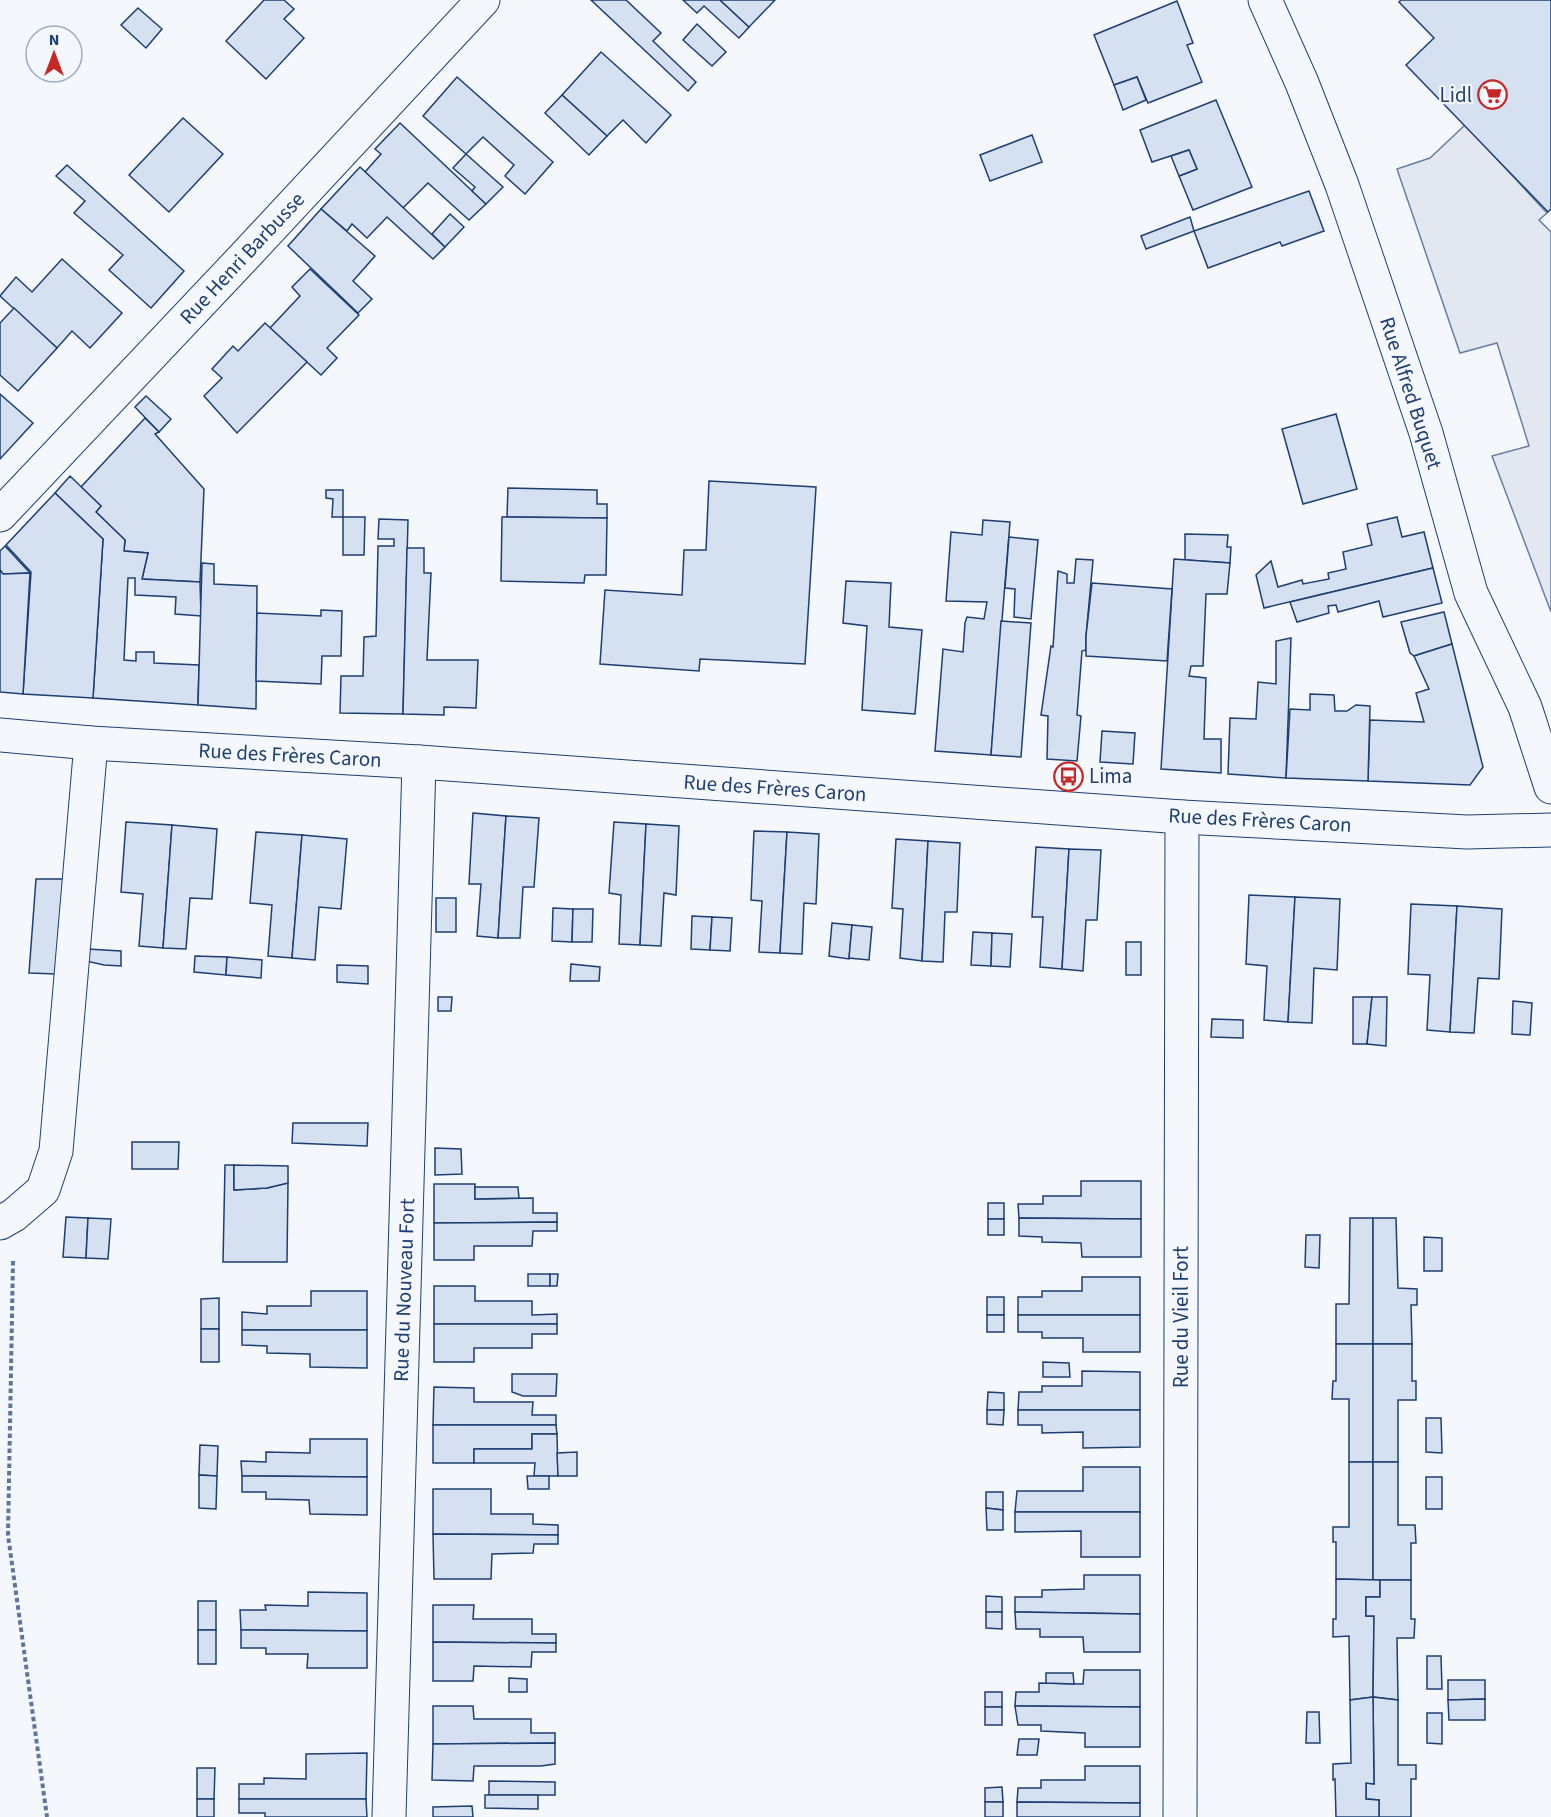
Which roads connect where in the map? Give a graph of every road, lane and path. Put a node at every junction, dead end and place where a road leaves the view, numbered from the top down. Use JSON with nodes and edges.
{"nodes":[{"id":1,"x":483,"y":0,"type":"edge"},
{"id":2,"x":1265,"y":0,"type":"edge"},
{"id":3,"x":0,"y":515,"type":"edge"},
{"id":4,"x":0,"y":735,"type":"edge"},
{"id":5,"x":91,"y":743,"type":"junction"},
{"id":6,"x":419,"y":762,"type":"junction"},
{"id":7,"x":1551,"y":787,"type":"edge"},
{"id":8,"x":1182,"y":817,"type":"junction"},
{"id":9,"x":1551,"y":830,"type":"edge"},
{"id":10,"x":7,"y":1219,"type":"edge"},
{"id":11,"x":47,"y":1817,"type":"edge"},
{"id":12,"x":389,"y":1817,"type":"edge"},
{"id":13,"x":1180,"y":1817,"type":"edge"}],
"edges":[{"from":1,"to":3,"type":"street","name":"Rue Henri Barbusse"},
{"from":2,"to":7,"type":"street","name":"Rue Alfred Buquet"},
{"from":4,"to":5,"type":"street","name":"Rue des Frères Caron"},
{"from":5,"to":6,"type":"street","name":"Rue des Frères Caron"},
{"from":5,"to":10,"type":"street"},
{"from":6,"to":8,"type":"street","name":"Rue des Frères Caron"},
{"from":6,"to":12,"type":"street","name":"Rue du Nouveau Fort"},
{"from":8,"to":9,"type":"street","name":"Rue des Frères Caron"},
{"from":8,"to":13,"type":"street","name":"Rue du Vieil Fort"},
{"from":10,"to":11,"type":"path"}]}
